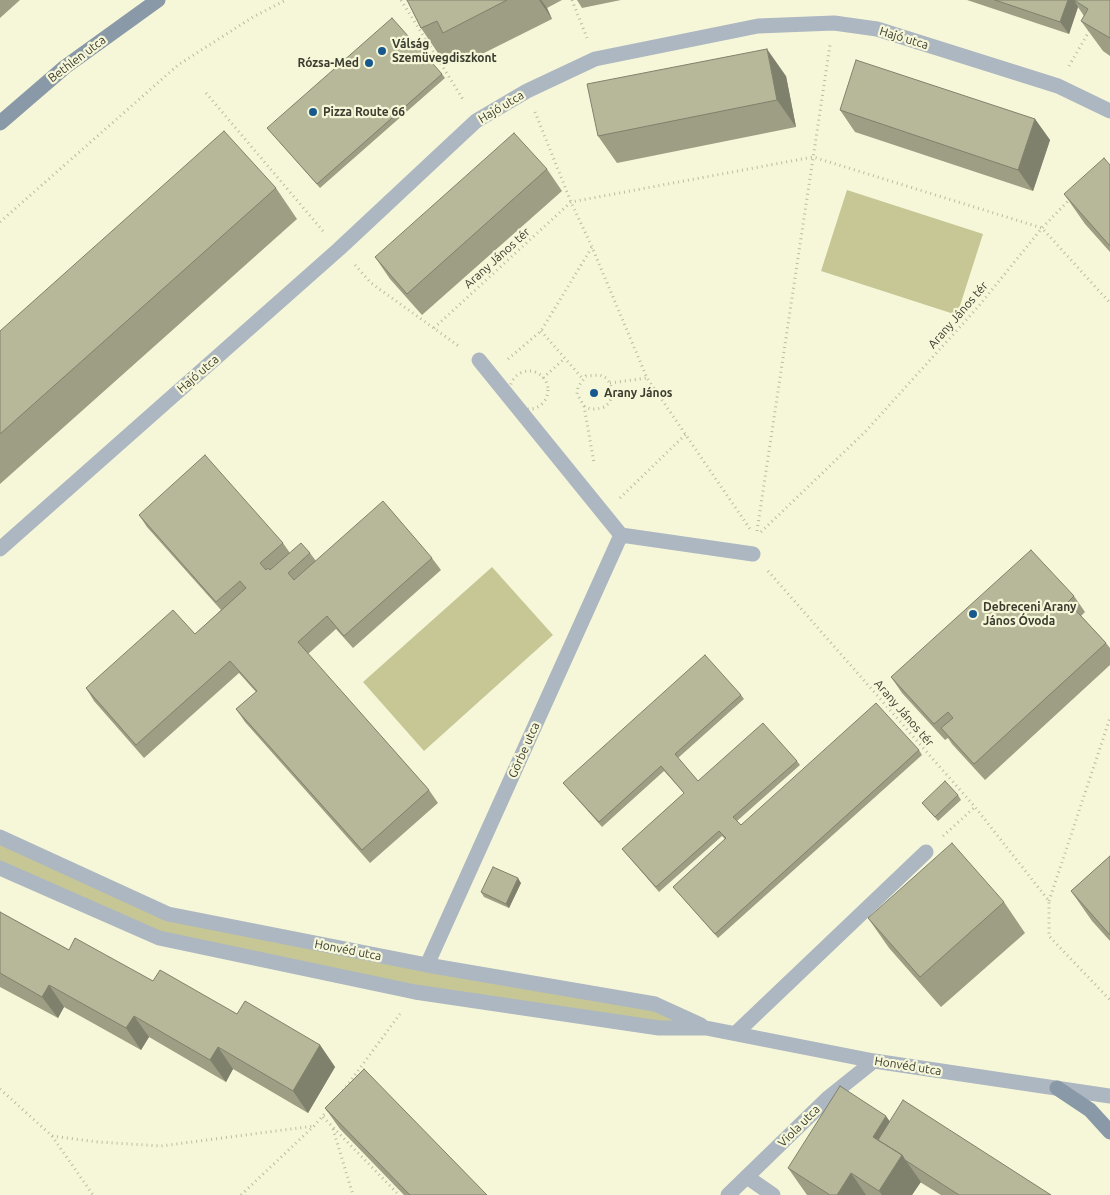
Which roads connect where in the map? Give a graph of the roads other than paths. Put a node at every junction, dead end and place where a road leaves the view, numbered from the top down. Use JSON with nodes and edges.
{"nodes":[{"id":1,"x":158,"y":0,"type":"edge"},
{"id":2,"x":1110,"y":111,"type":"edge"},
{"id":3,"x":0,"y":123,"type":"edge"},
{"id":4,"x":479,"y":360,"type":"road end"},
{"id":5,"x":621,"y":535,"type":"junction"},
{"id":6,"x":0,"y":549,"type":"edge"},
{"id":7,"x":753,"y":554,"type":"road end"},
{"id":8,"x":0,"y":837,"type":"edge"},
{"id":9,"x":926,"y":852,"type":"road end"},
{"id":10,"x":0,"y":868,"type":"edge"},
{"id":11,"x":427,"y":965,"type":"junction"},
{"id":12,"x":706,"y":1028,"type":"junction"},
{"id":13,"x":736,"y":1033,"type":"junction"},
{"id":14,"x":874,"y":1061,"type":"junction"},
{"id":15,"x":1057,"y":1088,"type":"junction"},
{"id":16,"x":1110,"y":1096,"type":"edge"},
{"id":17,"x":1110,"y":1132,"type":"edge"},
{"id":18,"x":747,"y":1178,"type":"junction"},
{"id":19,"x":728,"y":1195,"type":"edge"},
{"id":20,"x":774,"y":1195,"type":"edge"}],
"edges":[{"from":1,"to":3,"type":"street","name":"Bethlen utca"},
{"from":2,"to":6,"type":"street","name":"Hajó utca"},
{"from":4,"to":5,"type":"street"},
{"from":5,"to":7,"type":"street"},
{"from":5,"to":11,"type":"street","name":"Görbe utca"},
{"from":8,"to":11,"type":"street","name":"Honvéd utca"},
{"from":9,"to":13,"type":"street"},
{"from":10,"to":12,"type":"street","name":"Honvéd utca"},
{"from":11,"to":12,"type":"street","name":"Honvéd utca"},
{"from":12,"to":13,"type":"street","name":"Honvéd utca"},
{"from":13,"to":14,"type":"street","name":"Honvéd utca"},
{"from":14,"to":15,"type":"street","name":"Honvéd utca"},
{"from":14,"to":18,"type":"street","name":"Viola utca"},
{"from":15,"to":16,"type":"street","name":"Honvéd utca"},
{"from":15,"to":17,"type":"street"},
{"from":18,"to":19,"type":"street","name":"Viola utca"},
{"from":18,"to":20,"type":"street"}]}
